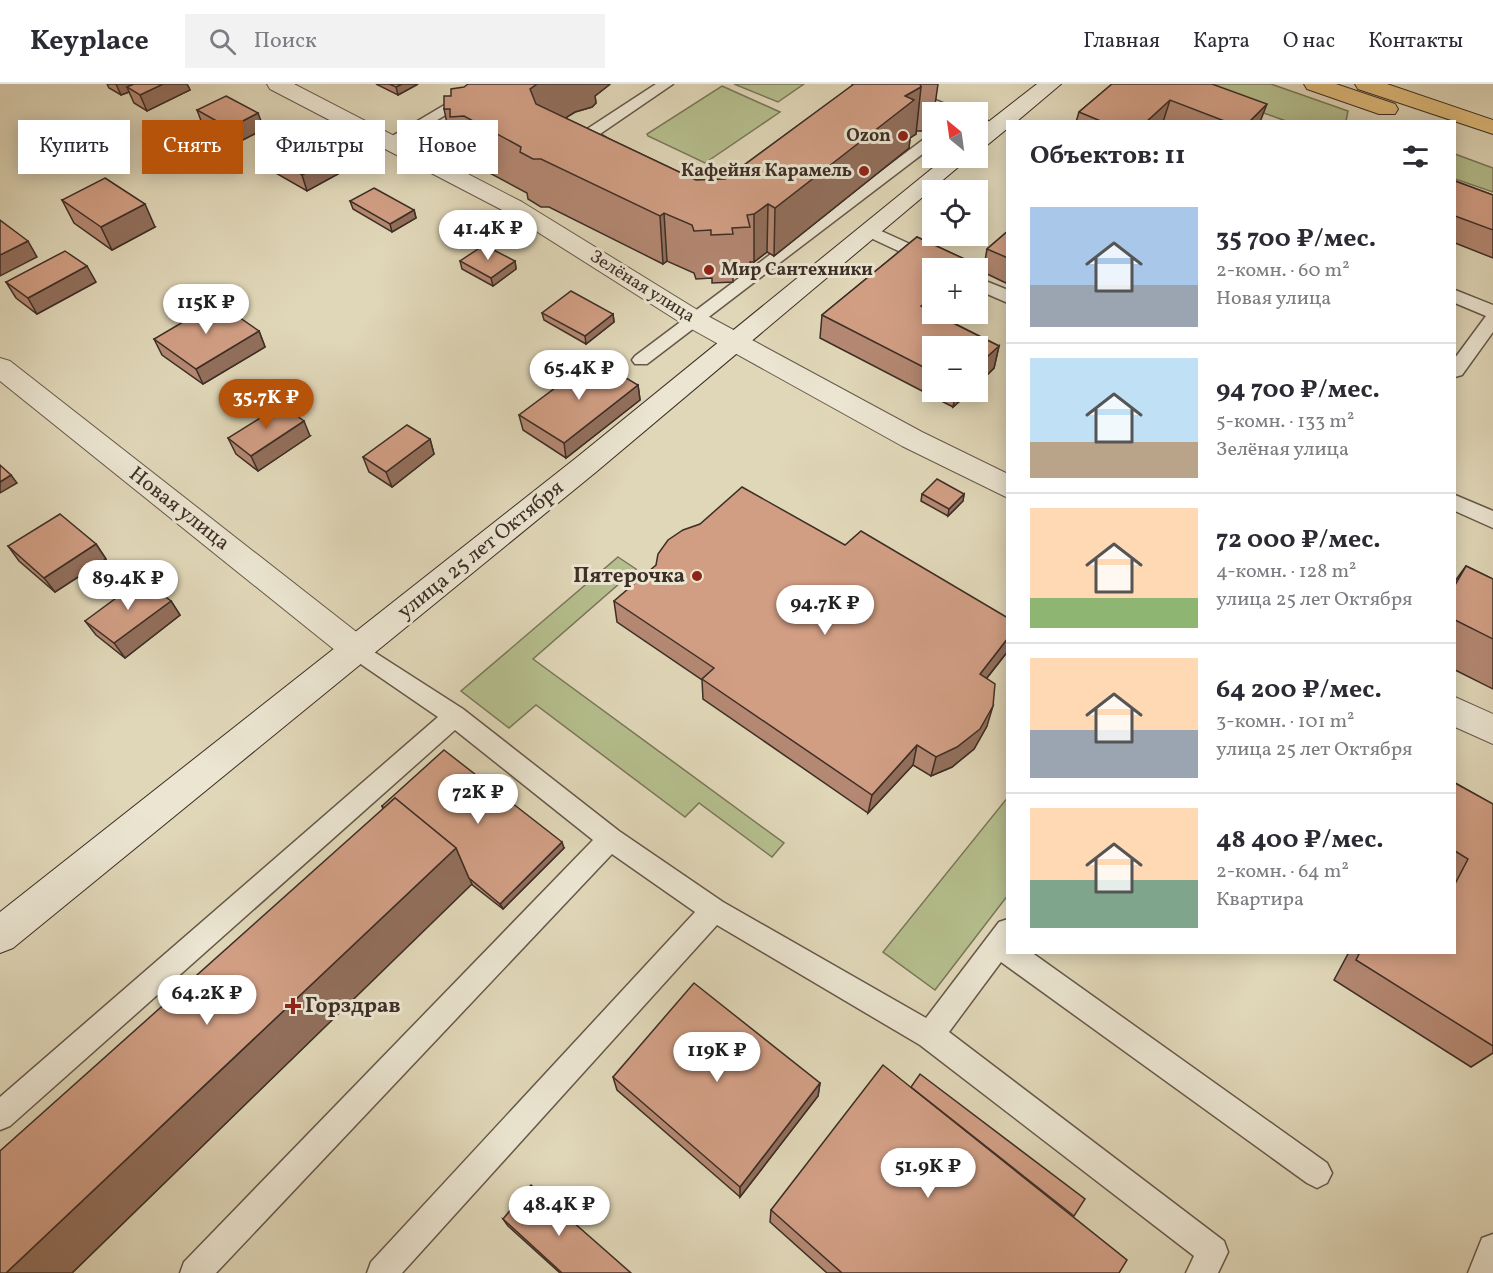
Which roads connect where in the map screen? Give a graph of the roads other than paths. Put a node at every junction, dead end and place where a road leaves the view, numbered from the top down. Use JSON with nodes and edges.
{"nodes":[{"id":1,"x":278,"y":84,"type":"edge"},
{"id":2,"x":491,"y":84,"type":"edge"},
{"id":3,"x":666,"y":84,"type":"edge"},
{"id":4,"x":1050,"y":84,"type":"edge"},
{"id":5,"x":1315,"y":84,"type":"edge"},
{"id":6,"x":1366,"y":84,"type":"edge"},
{"id":7,"x":881,"y":86,"type":"edge"},
{"id":8,"x":927,"y":102,"type":"edge"},
{"id":9,"x":1420,"y":120,"type":"edge"},
{"id":10,"x":994,"y":126,"type":"edge"},
{"id":11,"x":1493,"y":127,"type":"edge"},
{"id":12,"x":1456,"y":131,"type":"edge"},
{"id":13,"x":390,"y":142,"type":"junction"},
{"id":14,"x":1493,"y":144,"type":"edge"},
{"id":15,"x":922,"y":147,"type":"edge"},
{"id":16,"x":628,"y":154,"type":"edge"},
{"id":17,"x":946,"y":168,"type":"edge"},
{"id":18,"x":868,"y":231,"type":"junction"},
{"id":19,"x":926,"y":258,"type":"edge"},
{"id":20,"x":988,"y":288,"type":"edge"},
{"id":21,"x":1006,"y":296,"type":"edge"},
{"id":22,"x":1456,"y":296,"type":"edge"},
{"id":23,"x":1493,"y":312,"type":"edge"},
{"id":24,"x":1493,"y":319,"type":"edge"},
{"id":25,"x":695,"y":320,"type":"junction"},
{"id":26,"x":735,"y":341,"type":"junction"},
{"id":27,"x":641,"y":360,"type":"dead end"},
{"id":28,"x":0,"y":367,"type":"edge"},
{"id":29,"x":1456,"y":370,"type":"edge"},
{"id":30,"x":1006,"y":486,"type":"edge"},
{"id":31,"x":1456,"y":502,"type":"edge"},
{"id":32,"x":1493,"y":520,"type":"edge"},
{"id":33,"x":357,"y":650,"type":"junction"},
{"id":34,"x":1456,"y":712,"type":"edge"},
{"id":35,"x":455,"y":716,"type":"junction"},
{"id":36,"x":1493,"y":730,"type":"edge"},
{"id":37,"x":610,"y":839,"type":"junction"},
{"id":38,"x":714,"y":910,"type":"junction"},
{"id":39,"x":0,"y":935,"type":"edge"},
{"id":40,"x":1006,"y":945,"type":"edge"},
{"id":41,"x":1018,"y":954,"type":"edge"},
{"id":42,"x":930,"y":1035,"type":"junction"},
{"id":43,"x":0,"y":1116,"type":"edge"},
{"id":44,"x":1317,"y":1173,"type":"dead end"},
{"id":45,"x":1493,"y":1249,"type":"edge"},
{"id":46,"x":195,"y":1273,"type":"edge"},
{"id":47,"x":382,"y":1273,"type":"edge"},
{"id":48,"x":1201,"y":1273,"type":"edge"},
{"id":49,"x":1483,"y":1273,"type":"edge"}],
"edges":[{"from":1,"to":13,"type":"street","name":"Зелёная улица"},
{"from":2,"to":13,"type":"lane"},
{"from":3,"to":16,"type":"lane"},
{"from":4,"to":10,"type":"street"},
{"from":5,"to":9,"type":"main road"},
{"from":6,"to":11,"type":"main road"},
{"from":7,"to":8,"type":"lane"},
{"from":12,"to":14,"type":"main road"},
{"from":13,"to":25,"type":"street","name":"Зелёная улица"},
{"from":15,"to":25,"type":"lane"},
{"from":17,"to":18,"type":"street","name":"улица 25 лет Октября"},
{"from":18,"to":19,"type":"lane"},
{"from":18,"to":26,"type":"street","name":"улица 25 лет Октября"},
{"from":20,"to":21,"type":"lane"},
{"from":22,"to":23,"type":"lane"},
{"from":24,"to":29,"type":"lane"},
{"from":25,"to":26,"type":"street","name":"Зелёная улица"},
{"from":25,"to":27,"type":"lane"},
{"from":26,"to":30,"type":"street","name":"Зелёная улица"},
{"from":26,"to":33,"type":"street","name":"улица 25 лет Октября"},
{"from":28,"to":33,"type":"street","name":"Новая улица"},
{"from":31,"to":32,"type":"lane"},
{"from":33,"to":35,"type":"lane"},
{"from":33,"to":39,"type":"street","name":"улица 25 лет Октября"},
{"from":34,"to":36,"type":"street"},
{"from":35,"to":37,"type":"lane"},
{"from":35,"to":43,"type":"lane"},
{"from":37,"to":38,"type":"lane"},
{"from":37,"to":46,"type":"lane"},
{"from":38,"to":42,"type":"lane"},
{"from":38,"to":47,"type":"lane"},
{"from":40,"to":42,"type":"lane"},
{"from":41,"to":44,"type":"lane"},
{"from":42,"to":48,"type":"lane"},
{"from":45,"to":49,"type":"lane"}]}
